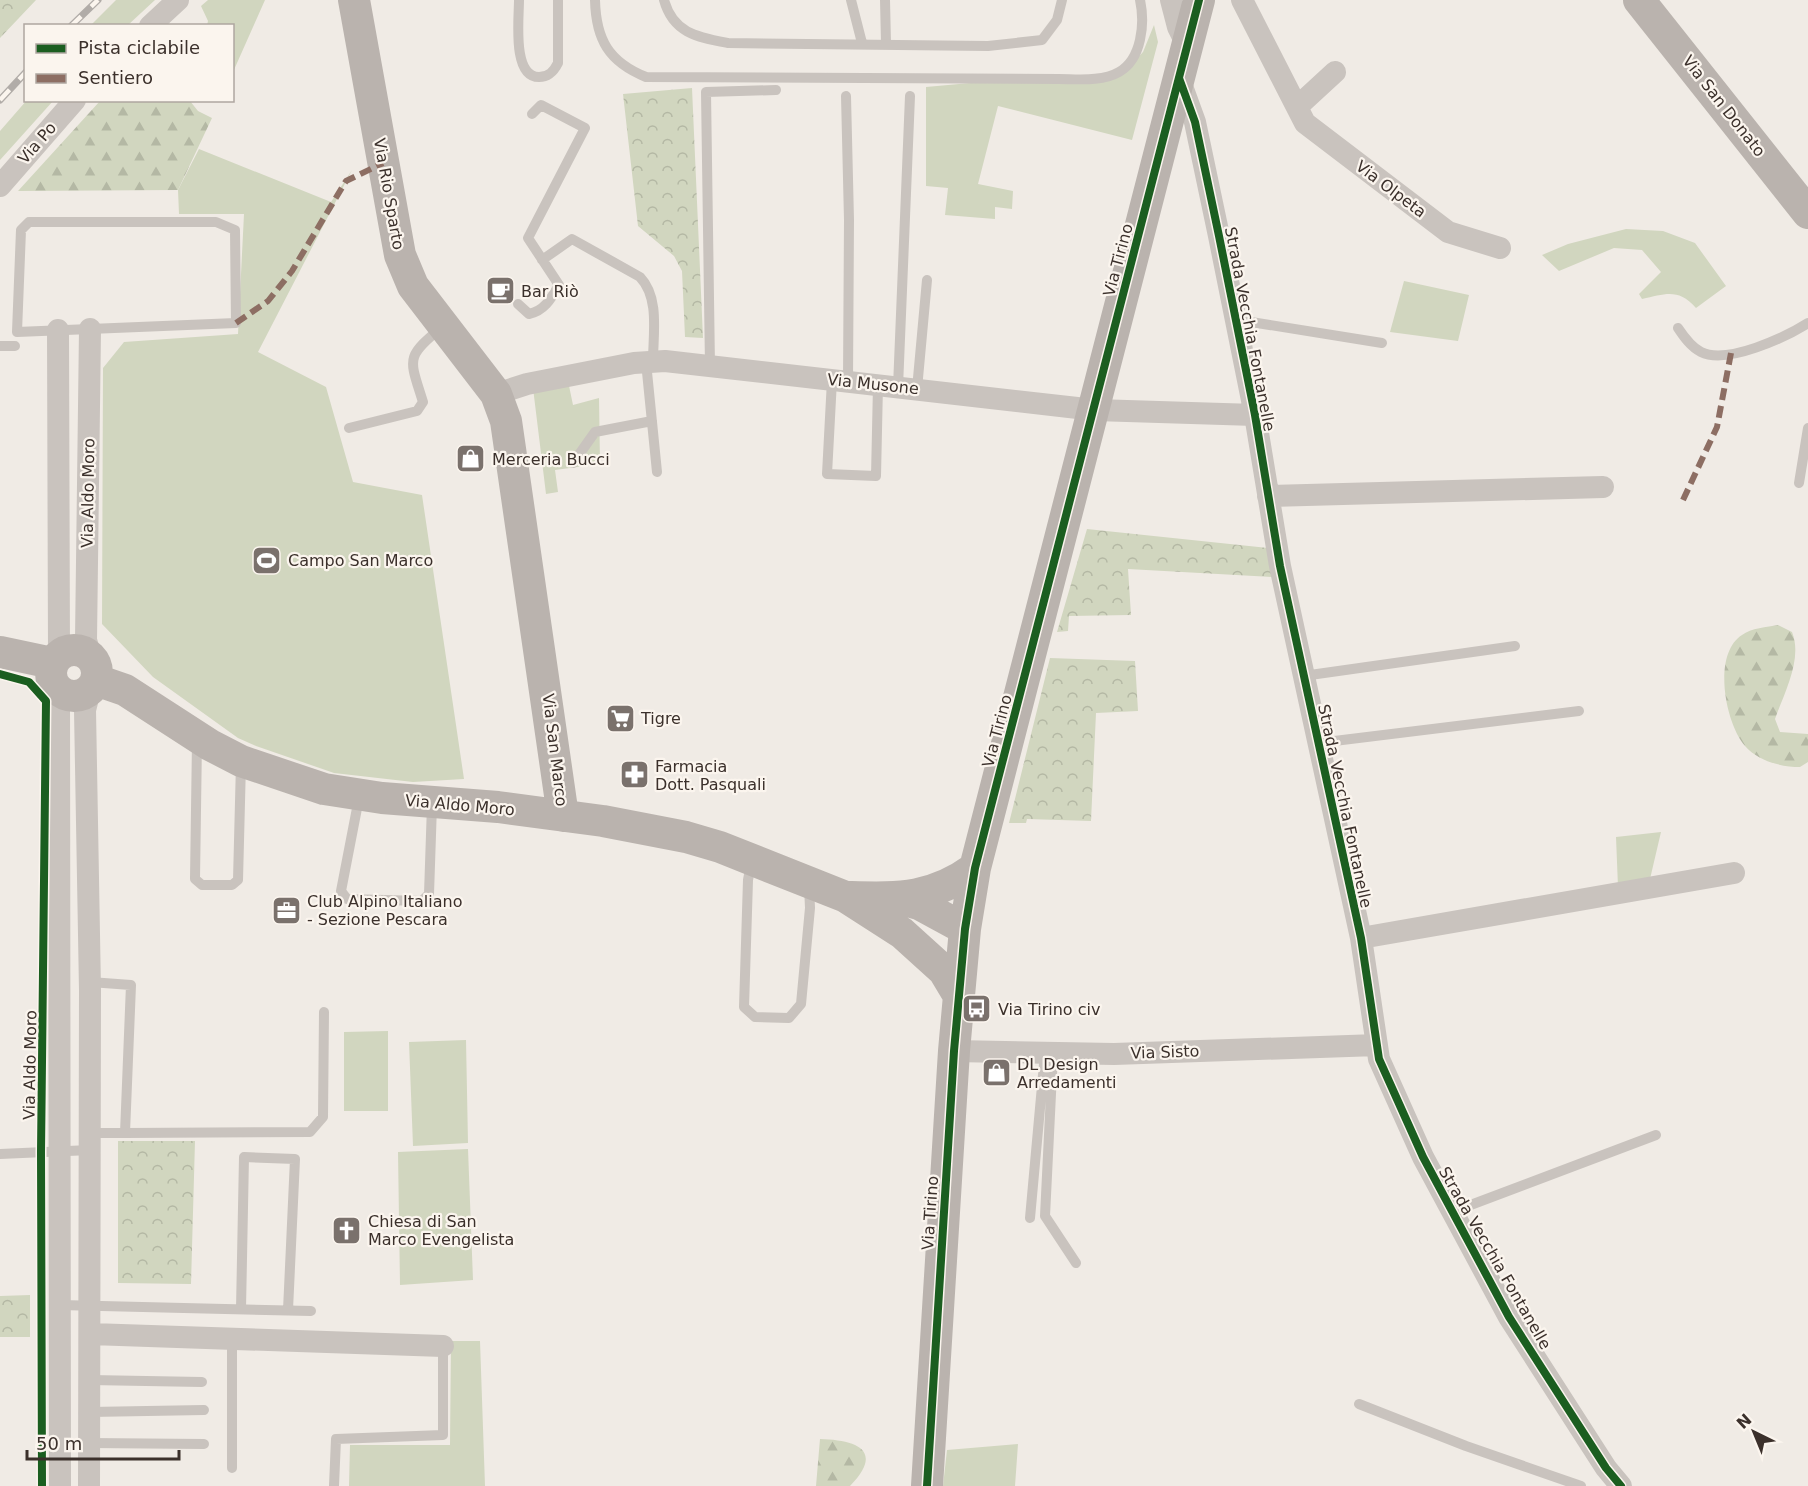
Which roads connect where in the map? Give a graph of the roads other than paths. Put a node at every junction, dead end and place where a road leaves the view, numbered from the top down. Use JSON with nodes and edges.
{"nodes":[{"id":1,"x":178,"y":0,"type":"edge"},
{"id":2,"x":354,"y":0,"type":"edge"},
{"id":3,"x":519,"y":0,"type":"edge"},
{"id":4,"x":558,"y":0,"type":"edge"},
{"id":5,"x":595,"y":0,"type":"edge"},
{"id":6,"x":664,"y":0,"type":"edge"},
{"id":7,"x":851,"y":0,"type":"edge"},
{"id":8,"x":885,"y":0,"type":"edge"},
{"id":9,"x":1062,"y":0,"type":"edge"},
{"id":10,"x":1140,"y":0,"type":"edge"},
{"id":11,"x":1171,"y":0,"type":"edge"},
{"id":12,"x":1199,"y":0,"type":"edge"},
{"id":13,"x":1242,"y":0,"type":"edge"},
{"id":14,"x":1639,"y":0,"type":"edge"},
{"id":15,"x":152,"y":24,"type":"edge"},
{"id":16,"x":862,"y":43,"type":"junction"},
{"id":17,"x":886,"y":43,"type":"junction"},
{"id":18,"x":1187,"y":45,"type":"junction"},
{"id":19,"x":1335,"y":72,"type":"dead end"},
{"id":20,"x":1179,"y":78,"type":"junction"},
{"id":21,"x":776,"y":90,"type":"dead end"},
{"id":22,"x":846,"y":96,"type":"dead end"},
{"id":23,"x":910,"y":96,"type":"dead end"},
{"id":24,"x":73,"y":102,"type":"edge"},
{"id":25,"x":1296,"y":107,"type":"junction"},
{"id":26,"x":532,"y":114,"type":"dead end"},
{"id":27,"x":0,"y":186,"type":"edge"},
{"id":28,"x":1808,"y":213,"type":"edge"},
{"id":29,"x":1500,"y":248,"type":"dead end"},
{"id":30,"x":542,"y":260,"type":"junction"},
{"id":31,"x":927,"y":280,"type":"dead end"},
{"id":32,"x":518,"y":304,"type":"dead end"},
{"id":33,"x":1808,"y":322,"type":"edge"},
{"id":34,"x":1236,"y":323,"type":"junction"},
{"id":35,"x":443,"y":326,"type":"junction"},
{"id":36,"x":1678,"y":328,"type":"dead end"},
{"id":37,"x":90,"y":329,"type":"junction"},
{"id":38,"x":58,"y":330,"type":"junction"},
{"id":39,"x":1382,"y":343,"type":"dead end"},
{"id":40,"x":0,"y":346,"type":"edge"},
{"id":41,"x":15,"y":346,"type":"dead end"},
{"id":42,"x":650,"y":362,"type":"junction"},
{"id":43,"x":710,"y":366,"type":"junction"},
{"id":44,"x":840,"y":381,"type":"junction"},
{"id":45,"x":898,"y":387,"type":"junction"},
{"id":46,"x":496,"y":394,"type":"junction"},
{"id":47,"x":1095,"y":410,"type":"junction"},
{"id":48,"x":1255,"y":415,"type":"junction"},
{"id":49,"x":652,"y":421,"type":"junction"},
{"id":50,"x":350,"y":428,"type":"dead end"},
{"id":51,"x":1808,"y":428,"type":"edge"},
{"id":52,"x":573,"y":463,"type":"dead end"},
{"id":53,"x":657,"y":472,"type":"dead end"},
{"id":54,"x":1799,"y":483,"type":"dead end"},
{"id":55,"x":1603,"y":487,"type":"dead end"},
{"id":56,"x":1268,"y":496,"type":"junction"},
{"id":57,"x":1515,"y":646,"type":"dead end"},
{"id":58,"x":0,"y":652,"type":"edge"},
{"id":59,"x":57,"y":670,"type":"junction"},
{"id":60,"x":93,"y":676,"type":"junction"},
{"id":61,"x":1303,"y":676,"type":"junction"},
{"id":62,"x":1579,"y":711,"type":"dead end"},
{"id":63,"x":197,"y":737,"type":"junction"},
{"id":64,"x":1318,"y":743,"type":"junction"},
{"id":65,"x":241,"y":761,"type":"junction"},
{"id":66,"x":360,"y":795,"type":"junction"},
{"id":67,"x":432,"y":802,"type":"junction"},
{"id":68,"x":563,"y":816,"type":"junction"},
{"id":69,"x":752,"y":861,"type":"junction"},
{"id":70,"x":975,"y":868,"type":"junction"},
{"id":71,"x":1734,"y":873,"type":"dead end"},
{"id":72,"x":809,"y":884,"type":"junction"},
{"id":73,"x":846,"y":897,"type":"junction"},
{"id":74,"x":898,"y":898,"type":"junction"},
{"id":75,"x":965,"y":929,"type":"junction"},
{"id":76,"x":902,"y":933,"type":"junction"},
{"id":77,"x":1360,"y":938,"type":"junction"},
{"id":78,"x":90,"y":982,"type":"junction"},
{"id":79,"x":959,"y":996,"type":"junction"},
{"id":80,"x":324,"y":1012,"type":"dead end"},
{"id":81,"x":1377,"y":1045,"type":"junction"},
{"id":82,"x":954,"y":1051,"type":"junction"},
{"id":83,"x":1049,"y":1053,"type":"junction"},
{"id":84,"x":125,"y":1134,"type":"junction"},
{"id":85,"x":1656,"y":1135,"type":"dead end"},
{"id":86,"x":90,"y":1142,"type":"junction"},
{"id":87,"x":59,"y":1151,"type":"junction"},
{"id":88,"x":0,"y":1154,"type":"edge"},
{"id":89,"x":1452,"y":1212,"type":"junction"},
{"id":90,"x":1030,"y":1218,"type":"dead end"},
{"id":91,"x":1076,"y":1263,"type":"dead end"},
{"id":92,"x":60,"y":1305,"type":"junction"},
{"id":93,"x":91,"y":1305,"type":"junction"},
{"id":94,"x":241,"y":1309,"type":"junction"},
{"id":95,"x":288,"y":1310,"type":"junction"},
{"id":96,"x":310,"y":1311,"type":"dead end"},
{"id":97,"x":91,"y":1334,"type":"junction"},
{"id":98,"x":232,"y":1339,"type":"junction"},
{"id":99,"x":443,"y":1346,"type":"joint"},
{"id":100,"x":90,"y":1380,"type":"junction"},
{"id":101,"x":202,"y":1382,"type":"dead end"},
{"id":102,"x":1359,"y":1404,"type":"dead end"},
{"id":103,"x":204,"y":1410,"type":"dead end"},
{"id":104,"x":90,"y":1412,"type":"junction"},
{"id":105,"x":90,"y":1443,"type":"junction"},
{"id":106,"x":204,"y":1444,"type":"dead end"},
{"id":107,"x":232,"y":1468,"type":"dead end"},
{"id":108,"x":60,"y":1486,"type":"edge"},
{"id":109,"x":89,"y":1486,"type":"edge"},
{"id":110,"x":334,"y":1486,"type":"edge"},
{"id":111,"x":927,"y":1486,"type":"edge"},
{"id":112,"x":1581,"y":1486,"type":"edge"},
{"id":113,"x":1621,"y":1486,"type":"edge"}],
"edges":[{"from":1,"to":15,"type":"street"},
{"from":2,"to":35,"type":"street","name":"Via Rio Sparto"},
{"from":3,"to":4,"type":"lane"},
{"from":5,"to":10,"type":"lane"},
{"from":6,"to":16,"type":"lane"},
{"from":7,"to":16,"type":"lane"},
{"from":8,"to":17,"type":"lane"},
{"from":9,"to":17,"type":"lane"},
{"from":11,"to":18,"type":"street"},
{"from":12,"to":18,"type":"street","name":"Via Tirino"},
{"from":13,"to":25,"type":"street","name":"Via Olpeta"},
{"from":14,"to":28,"type":"street","name":"Via San Donato"},
{"from":16,"to":17,"type":"lane"},
{"from":18,"to":20,"type":"street","name":"Via Tirino"},
{"from":19,"to":25,"type":"street"},
{"from":20,"to":34,"type":"street","name":"Strada Vecchia Fontanelle"},
{"from":20,"to":47,"type":"street","name":"Via Tirino"},
{"from":21,"to":43,"type":"lane"},
{"from":22,"to":44,"type":"lane"},
{"from":23,"to":45,"type":"lane"},
{"from":24,"to":27,"type":"street","name":"Via Po"},
{"from":25,"to":29,"type":"street","name":"Via Olpeta"},
{"from":26,"to":30,"type":"lane"},
{"from":30,"to":32,"type":"lane"},
{"from":30,"to":42,"type":"lane"},
{"from":31,"to":45,"type":"lane"},
{"from":33,"to":36,"type":"lane"},
{"from":34,"to":39,"type":"lane"},
{"from":34,"to":48,"type":"street","name":"Strada Vecchia Fontanelle"},
{"from":35,"to":46,"type":"street","name":"Via Rio Sparto"},
{"from":35,"to":50,"type":"lane"},
{"from":37,"to":38,"type":"lane"},
{"from":37,"to":38,"type":"lane"},
{"from":37,"to":60,"type":"street","name":"Via Aldo Moro"},
{"from":38,"to":59,"type":"street","name":"Via Aldo Moro"},
{"from":40,"to":41,"type":"lane"},
{"from":42,"to":43,"type":"street","name":"Via Musone"},
{"from":42,"to":46,"type":"street","name":"Via Musone"},
{"from":42,"to":49,"type":"lane"},
{"from":43,"to":44,"type":"street","name":"Via Musone"},
{"from":44,"to":45,"type":"street","name":"Via Musone"},
{"from":44,"to":45,"type":"lane"},
{"from":45,"to":47,"type":"street","name":"Via Musone"},
{"from":46,"to":68,"type":"street","name":"Via San Marco"},
{"from":47,"to":48,"type":"street","name":"Via Musone"},
{"from":47,"to":70,"type":"street","name":"Via Tirino"},
{"from":48,"to":56,"type":"street","name":"Strada Vecchia Fontanelle"},
{"from":49,"to":52,"type":"lane"},
{"from":49,"to":53,"type":"lane"},
{"from":51,"to":54,"type":"lane"},
{"from":55,"to":56,"type":"street"},
{"from":56,"to":61,"type":"street","name":"Strada Vecchia Fontanelle"},
{"from":57,"to":61,"type":"lane"},
{"from":58,"to":59,"type":"street"},
{"from":59,"to":60,"type":"street"},
{"from":59,"to":60,"type":"street"},
{"from":59,"to":87,"type":"street","name":"Via Aldo Moro"},
{"from":60,"to":63,"type":"street","name":"Via Aldo Moro"},
{"from":60,"to":78,"type":"street","name":"Via Aldo Moro"},
{"from":61,"to":64,"type":"street","name":"Strada Vecchia Fontanelle"},
{"from":62,"to":64,"type":"lane"},
{"from":63,"to":65,"type":"street","name":"Via Aldo Moro"},
{"from":63,"to":65,"type":"lane"},
{"from":64,"to":77,"type":"street","name":"Strada Vecchia Fontanelle"},
{"from":65,"to":66,"type":"street","name":"Via Aldo Moro"},
{"from":66,"to":67,"type":"street","name":"Via Aldo Moro"},
{"from":66,"to":67,"type":"lane"},
{"from":67,"to":68,"type":"street","name":"Via Aldo Moro"},
{"from":68,"to":69,"type":"street","name":"Via San Marco"},
{"from":69,"to":72,"type":"street","name":"Via San Marco"},
{"from":69,"to":72,"type":"lane"},
{"from":70,"to":74,"type":"street","name":"Via San Marco"},
{"from":70,"to":75,"type":"street","name":"Via Tirino"},
{"from":71,"to":77,"type":"street"},
{"from":72,"to":73,"type":"street","name":"Via San Marco"},
{"from":73,"to":74,"type":"street","name":"Via San Marco"},
{"from":73,"to":76,"type":"street","name":"Via San Marco"},
{"from":74,"to":75,"type":"street","name":"Via San Marco"},
{"from":75,"to":76,"type":"street","name":"Via San Marco"},
{"from":75,"to":79,"type":"street","name":"Via Tirino"},
{"from":76,"to":79,"type":"street","name":"Via San Marco"},
{"from":77,"to":81,"type":"street","name":"Strada Vecchia Fontanelle"},
{"from":78,"to":84,"type":"lane"},
{"from":78,"to":86,"type":"street","name":"Via Aldo Moro"},
{"from":79,"to":82,"type":"street","name":"Via Tirino"},
{"from":80,"to":84,"type":"lane"},
{"from":81,"to":83,"type":"street","name":"Via Sisto"},
{"from":81,"to":89,"type":"street","name":"Strada Vecchia Fontanelle"},
{"from":82,"to":83,"type":"street","name":"Via Sisto"},
{"from":82,"to":111,"type":"street","name":"Via Tirino"},
{"from":83,"to":90,"type":"lane"},
{"from":83,"to":91,"type":"lane"},
{"from":84,"to":86,"type":"lane"},
{"from":85,"to":89,"type":"lane"},
{"from":86,"to":87,"type":"lane"},
{"from":86,"to":93,"type":"street","name":"Via Aldo Moro"},
{"from":87,"to":88,"type":"lane"},
{"from":87,"to":92,"type":"street","name":"Via Aldo Moro"},
{"from":89,"to":113,"type":"street","name":"Strada Vecchia Fontanelle"},
{"from":92,"to":93,"type":"lane"},
{"from":92,"to":108,"type":"street","name":"Via Aldo Moro"},
{"from":93,"to":94,"type":"lane"},
{"from":93,"to":97,"type":"street","name":"Via Aldo Moro"},
{"from":94,"to":95,"type":"lane"},
{"from":94,"to":95,"type":"lane"},
{"from":95,"to":96,"type":"lane"},
{"from":97,"to":98,"type":"street"},
{"from":97,"to":100,"type":"street","name":"Via Aldo Moro"},
{"from":98,"to":99,"type":"street"},
{"from":98,"to":107,"type":"lane"},
{"from":99,"to":110,"type":"lane"},
{"from":100,"to":101,"type":"lane"},
{"from":100,"to":104,"type":"street","name":"Via Aldo Moro"},
{"from":102,"to":112,"type":"lane"},
{"from":103,"to":104,"type":"lane"},
{"from":104,"to":105,"type":"street","name":"Via Aldo Moro"},
{"from":105,"to":106,"type":"lane"},
{"from":105,"to":109,"type":"street","name":"Via Aldo Moro"}]}
